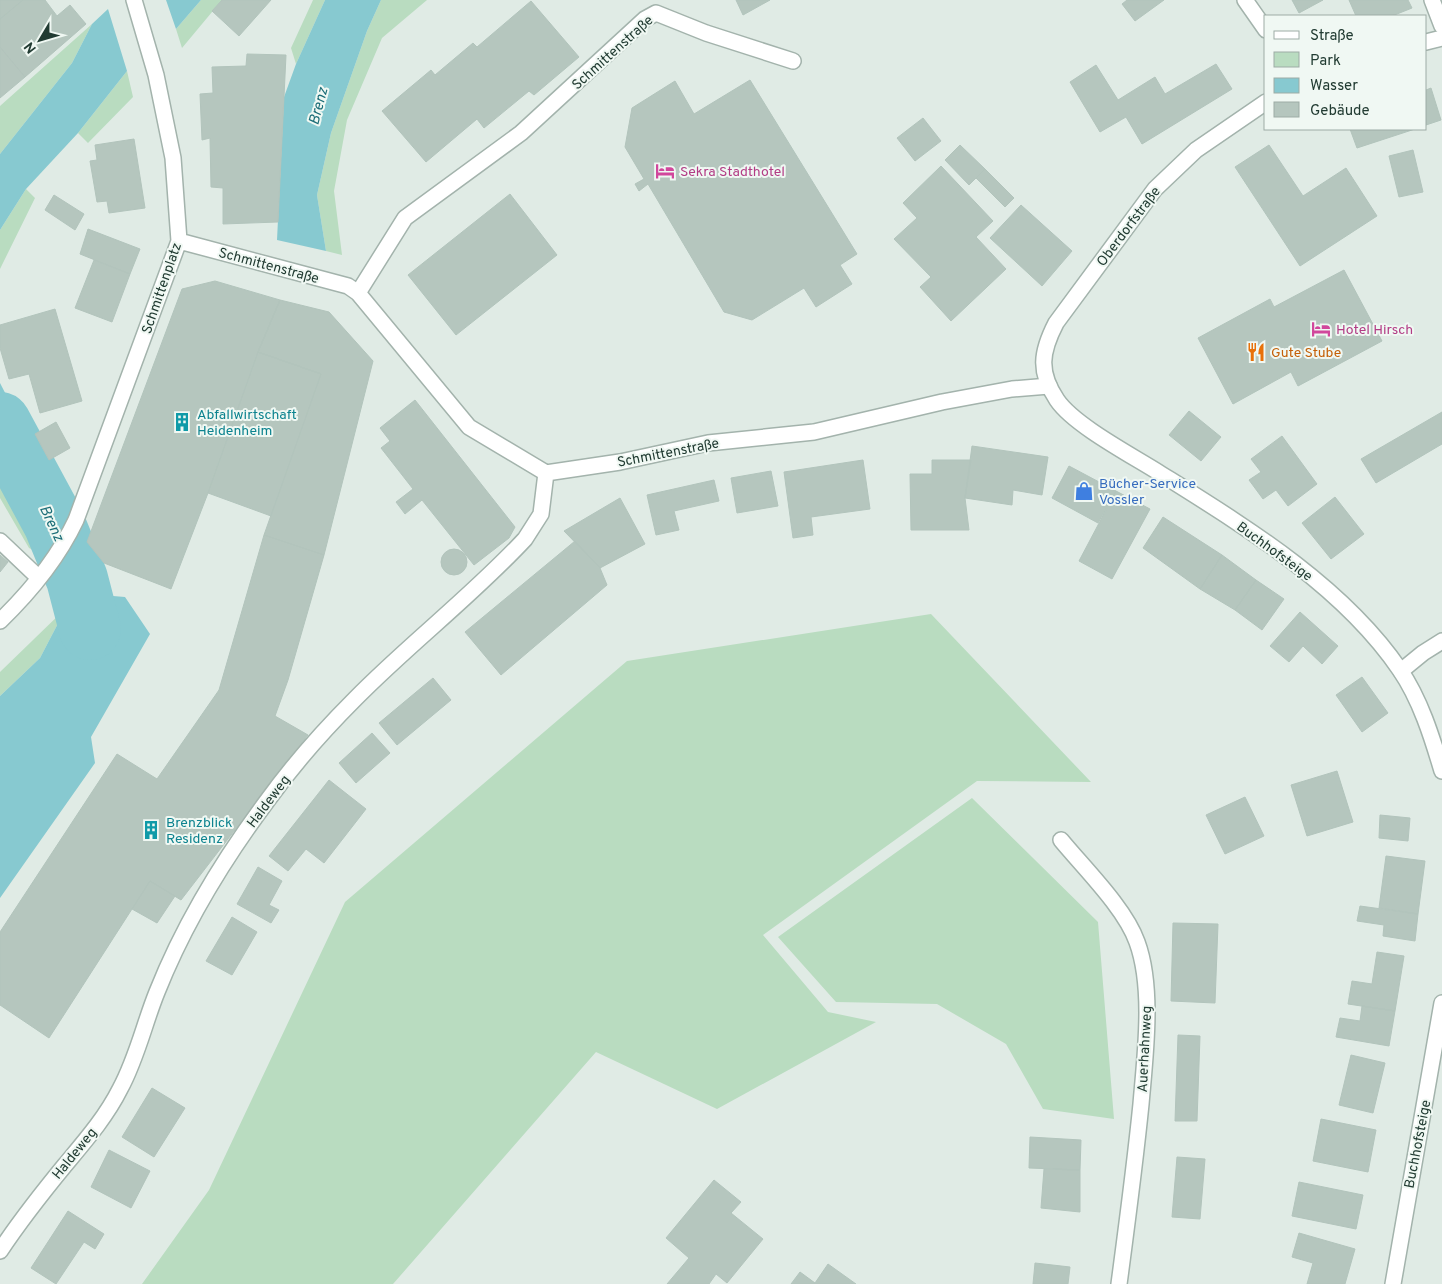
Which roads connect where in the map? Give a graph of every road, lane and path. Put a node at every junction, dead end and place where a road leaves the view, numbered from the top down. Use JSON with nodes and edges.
{"nodes":[{"id":1,"x":134,"y":0,"type":"edge"},
{"id":2,"x":1245,"y":0,"type":"edge"},
{"id":3,"x":1432,"y":0,"type":"edge"},
{"id":4,"x":1442,"y":26,"type":"edge"},
{"id":5,"x":1264,"y":27,"type":"edge"},
{"id":6,"x":1442,"y":38,"type":"edge"},
{"id":7,"x":1427,"y":42,"type":"edge"},
{"id":8,"x":793,"y":61,"type":"dead end"},
{"id":9,"x":1264,"y":103,"type":"edge"},
{"id":10,"x":179,"y":241,"type":"junction"},
{"id":11,"x":358,"y":293,"type":"junction"},
{"id":12,"x":1048,"y":386,"type":"junction"},
{"id":13,"x":546,"y":474,"type":"junction"},
{"id":14,"x":0,"y":541,"type":"edge"},
{"id":15,"x":39,"y":578,"type":"junction"},
{"id":16,"x":0,"y":621,"type":"edge"},
{"id":17,"x":1442,"y":641,"type":"edge"},
{"id":18,"x":1401,"y":672,"type":"junction"},
{"id":19,"x":1442,"y":771,"type":"edge"},
{"id":20,"x":1060,"y":840,"type":"dead end"},
{"id":21,"x":1442,"y":1004,"type":"edge"},
{"id":22,"x":0,"y":1251,"type":"edge"},
{"id":23,"x":1119,"y":1284,"type":"edge"},
{"id":24,"x":1393,"y":1284,"type":"edge"}],
"edges":[{"from":1,"to":10,"type":"street","name":"Schmittenplatz"},
{"from":2,"to":5,"type":"street"},
{"from":3,"to":4,"type":"street"},
{"from":6,"to":7,"type":"street"},
{"from":8,"to":11,"type":"street","name":"Schmittenstraße"},
{"from":9,"to":12,"type":"street","name":"Oberdorfstraße"},
{"from":10,"to":11,"type":"street","name":"Schmittenstraße"},
{"from":10,"to":15,"type":"street","name":"Schmittenplatz"},
{"from":11,"to":13,"type":"street","name":"Schmittenstraße"},
{"from":12,"to":13,"type":"street","name":"Schmittenstraße"},
{"from":12,"to":18,"type":"street","name":"Buchhofsteige"},
{"from":13,"to":22,"type":"street","name":"Haldeweg"},
{"from":14,"to":15,"type":"street"},
{"from":15,"to":16,"type":"street","name":"Schmittenplatz"},
{"from":17,"to":18,"type":"street"},
{"from":18,"to":19,"type":"street","name":"Buchhofsteige"},
{"from":20,"to":23,"type":"street","name":"Auerhahnweg"},
{"from":21,"to":24,"type":"street","name":"Buchhofsteige"}]}
